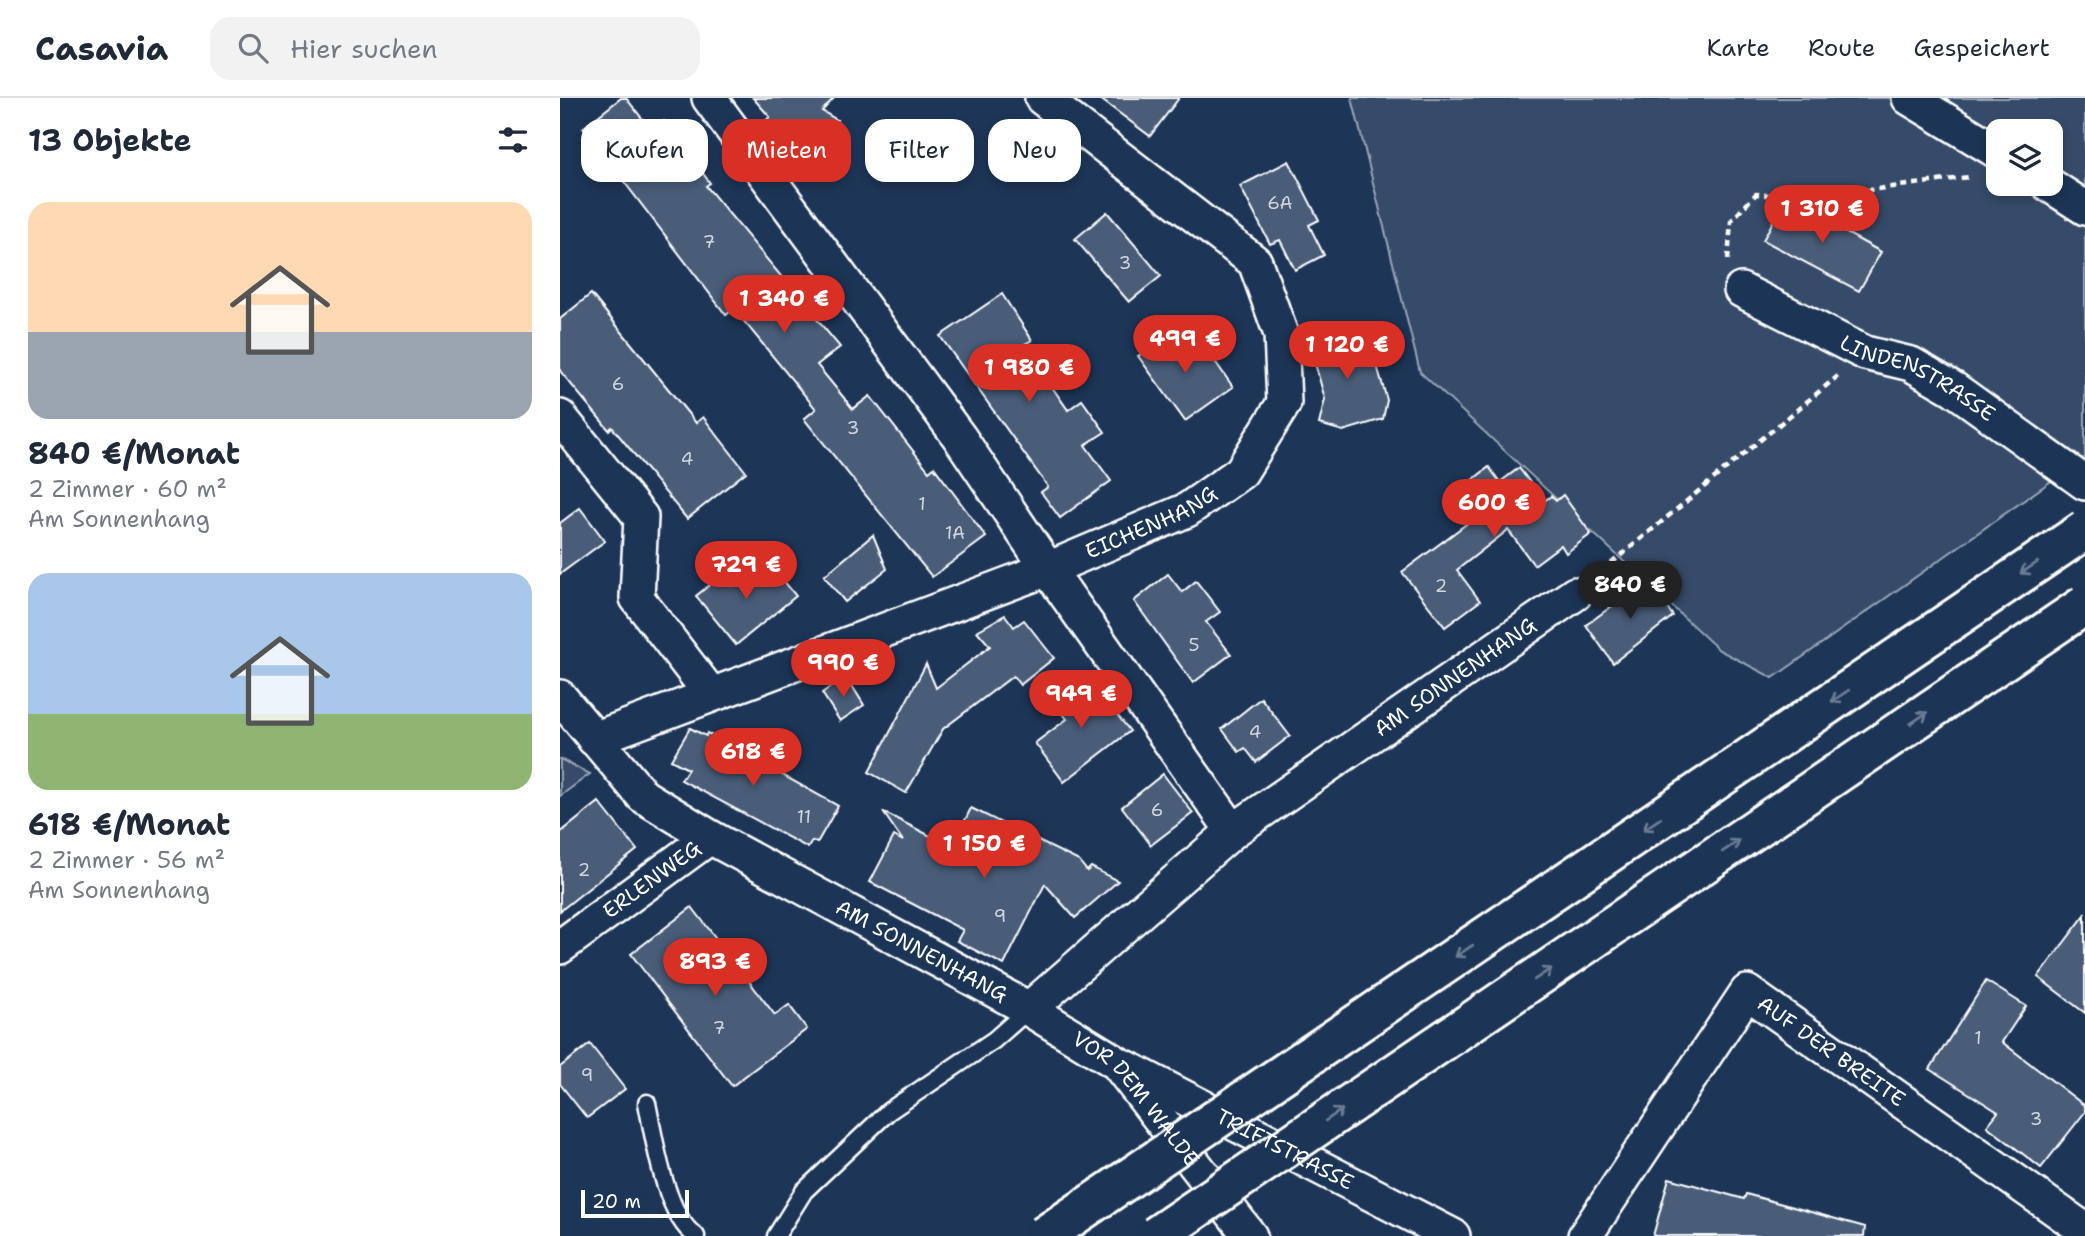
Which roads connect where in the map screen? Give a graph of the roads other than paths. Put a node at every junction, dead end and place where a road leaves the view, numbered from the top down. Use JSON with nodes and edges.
{"nodes":[{"id":1,"x":709,"y":98,"type":"edge"},
{"id":2,"x":1041,"y":98,"type":"edge"},
{"id":3,"x":1909,"y":98,"type":"edge"},
{"id":4,"x":1986,"y":145,"type":"edge"},
{"id":5,"x":2063,"y":194,"type":"edge"},
{"id":6,"x":2085,"y":208,"type":"edge"},
{"id":7,"x":1741,"y":290,"type":"road end"},
{"id":8,"x":560,"y":417,"type":"edge"},
{"id":9,"x":2085,"y":483,"type":"edge"},
{"id":10,"x":2085,"y":530,"type":"edge"},
{"id":11,"x":1048,"y":569,"type":"junction"},
{"id":12,"x":1575,"y":594,"type":"road end"},
{"id":13,"x":2085,"y":606,"type":"edge"},
{"id":14,"x":710,"y":693,"type":"junction"},
{"id":15,"x":560,"y":697,"type":"edge"},
{"id":16,"x":594,"y":739,"type":"junction"},
{"id":17,"x":1233,"y":831,"type":"junction"},
{"id":18,"x":710,"y":837,"type":"junction"},
{"id":19,"x":560,"y":947,"type":"edge"},
{"id":20,"x":1029,"y":1009,"type":"junction"},
{"id":21,"x":1117,"y":1063,"type":"junction"},
{"id":22,"x":647,"y":1102,"type":"dead end"},
{"id":23,"x":1290,"y":1153,"type":"junction"},
{"id":24,"x":1227,"y":1207,"type":"junction"},
{"id":25,"x":2085,"y":1230,"type":"edge"},
{"id":26,"x":696,"y":1236,"type":"edge"},
{"id":27,"x":776,"y":1236,"type":"edge"},
{"id":28,"x":1044,"y":1236,"type":"edge"},
{"id":29,"x":1156,"y":1236,"type":"edge"},
{"id":30,"x":1250,"y":1236,"type":"edge"},
{"id":31,"x":1453,"y":1236,"type":"edge"},
{"id":32,"x":1585,"y":1236,"type":"edge"}],
"edges":[{"from":1,"to":11,"type":"street"},
{"from":2,"to":11,"type":"street","name":"EICHENHANG"},
{"from":3,"to":4,"type":"street"},
{"from":5,"to":6,"type":"street"},
{"from":7,"to":9,"type":"street","name":"LINDENSTRASSE"},
{"from":8,"to":14,"type":"street"},
{"from":10,"to":28,"type":"highway","one_way":true,"bridge":true},
{"from":11,"to":14,"type":"street","name":"EICHENHANG"},
{"from":11,"to":17,"type":"street"},
{"from":12,"to":17,"type":"street","name":"AM SONNENHANG"},
{"from":29,"to":13,"type":"highway","one_way":true,"bridge":true},
{"from":14,"to":16,"type":"street","name":"EICHENHANG"},
{"from":15,"to":16,"type":"street"},
{"from":16,"to":18,"type":"street","name":"AM SONNENHANG"},
{"from":17,"to":20,"type":"street","name":"AM SONNENHANG"},
{"from":18,"to":19,"type":"street","name":"ERLENWEG"},
{"from":18,"to":20,"type":"street","name":"AM SONNENHANG"},
{"from":20,"to":21,"type":"street","name":"VOR DEM WALDE"},
{"from":20,"to":27,"type":"lane"},
{"from":21,"to":23,"type":"street","name":"TRIFTSTRASSE"},
{"from":21,"to":24,"type":"street","name":"VOR DEM WALDE"},
{"from":22,"to":26,"type":"lane"},
{"from":23,"to":24,"type":"street"},
{"from":23,"to":31,"type":"street","name":"TRIFTSTRASSE"},
{"from":24,"to":30,"type":"street","name":"VOR DEM WALDE"},
{"from":25,"to":32,"type":"street","name":"AUF DER BREITE"}]}
